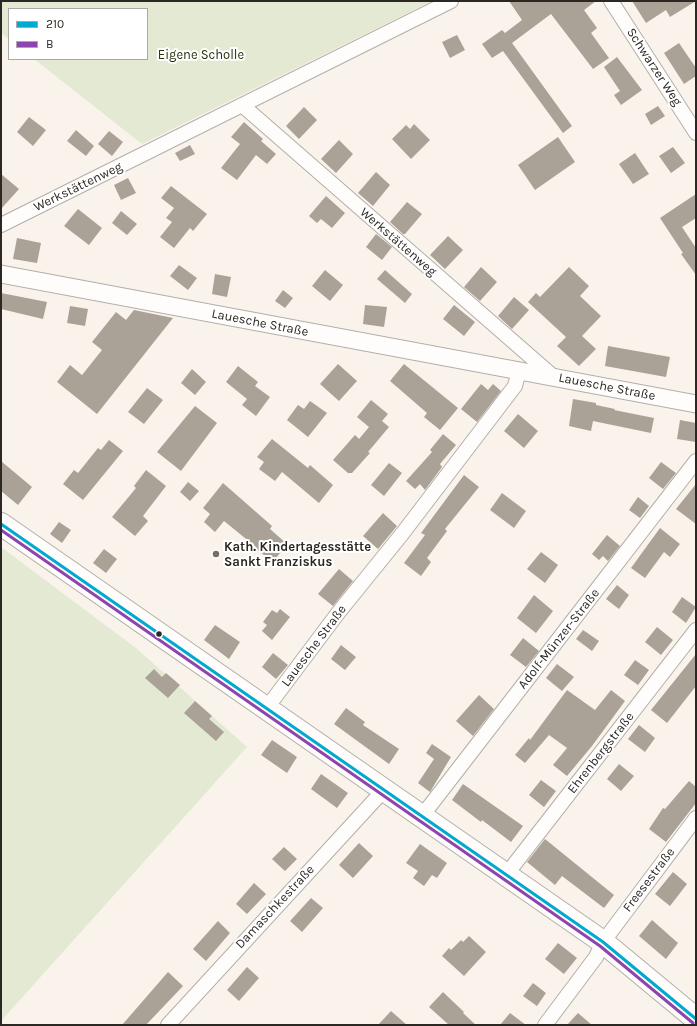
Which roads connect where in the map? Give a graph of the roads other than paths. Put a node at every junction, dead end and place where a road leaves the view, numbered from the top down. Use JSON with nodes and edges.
{"nodes":[{"id":1,"x":451,"y":1,"type":"edge"},
{"id":2,"x":611,"y":1,"type":"edge"},
{"id":3,"x":242,"y":105,"type":"junction"},
{"id":4,"x":696,"y":133,"type":"edge"},
{"id":5,"x":1,"y":225,"type":"edge"},
{"id":6,"x":1,"y":274,"type":"edge"},
{"id":7,"x":519,"y":371,"type":"junction"},
{"id":8,"x":555,"y":378,"type":"junction"},
{"id":9,"x":696,"y":404,"type":"edge"},
{"id":10,"x":696,"y":462,"type":"edge"},
{"id":11,"x":1,"y":524,"type":"edge"},
{"id":12,"x":696,"y":630,"type":"edge"},
{"id":13,"x":266,"y":709,"type":"junction"},
{"id":14,"x":384,"y":790,"type":"junction"},
{"id":15,"x":422,"y":816,"type":"junction"},
{"id":16,"x":696,"y":818,"type":"edge"},
{"id":17,"x":506,"y":875,"type":"junction"},
{"id":18,"x":603,"y":942,"type":"junction"},
{"id":19,"x":696,"y":1019,"type":"edge"},
{"id":20,"x":168,"y":1025,"type":"edge"},
{"id":21,"x":545,"y":1025,"type":"edge"}],
"edges":[{"from":1,"to":3,"type":"street","name":"Werkstättenweg"},
{"from":2,"to":4,"type":"street","name":"Schwarzer Weg"},
{"from":3,"to":5,"type":"street","name":"Werkstättenweg"},
{"from":3,"to":8,"type":"street","name":"Werkstättenweg"},
{"from":6,"to":7,"type":"street","name":"Lauesche Straße"},
{"from":7,"to":8,"type":"street","name":"Lauesche Straße"},
{"from":7,"to":13,"type":"street","name":"Lauesche Straße"},
{"from":8,"to":9,"type":"street","name":"Lauesche Straße"},
{"from":10,"to":15,"type":"street","name":"Adolf-Münzer-Straße"},
{"from":11,"to":13,"type":"main road"},
{"from":12,"to":17,"type":"street","name":"Ehrenbergstraße"},
{"from":13,"to":14,"type":"main road"},
{"from":14,"to":15,"type":"main road"},
{"from":14,"to":20,"type":"street","name":"Damaschkestraße"},
{"from":15,"to":17,"type":"main road"},
{"from":16,"to":18,"type":"street","name":"Freesestraße"},
{"from":17,"to":18,"type":"main road"},
{"from":18,"to":19,"type":"main road"},
{"from":18,"to":21,"type":"street","name":"Freesestraße"}]}
